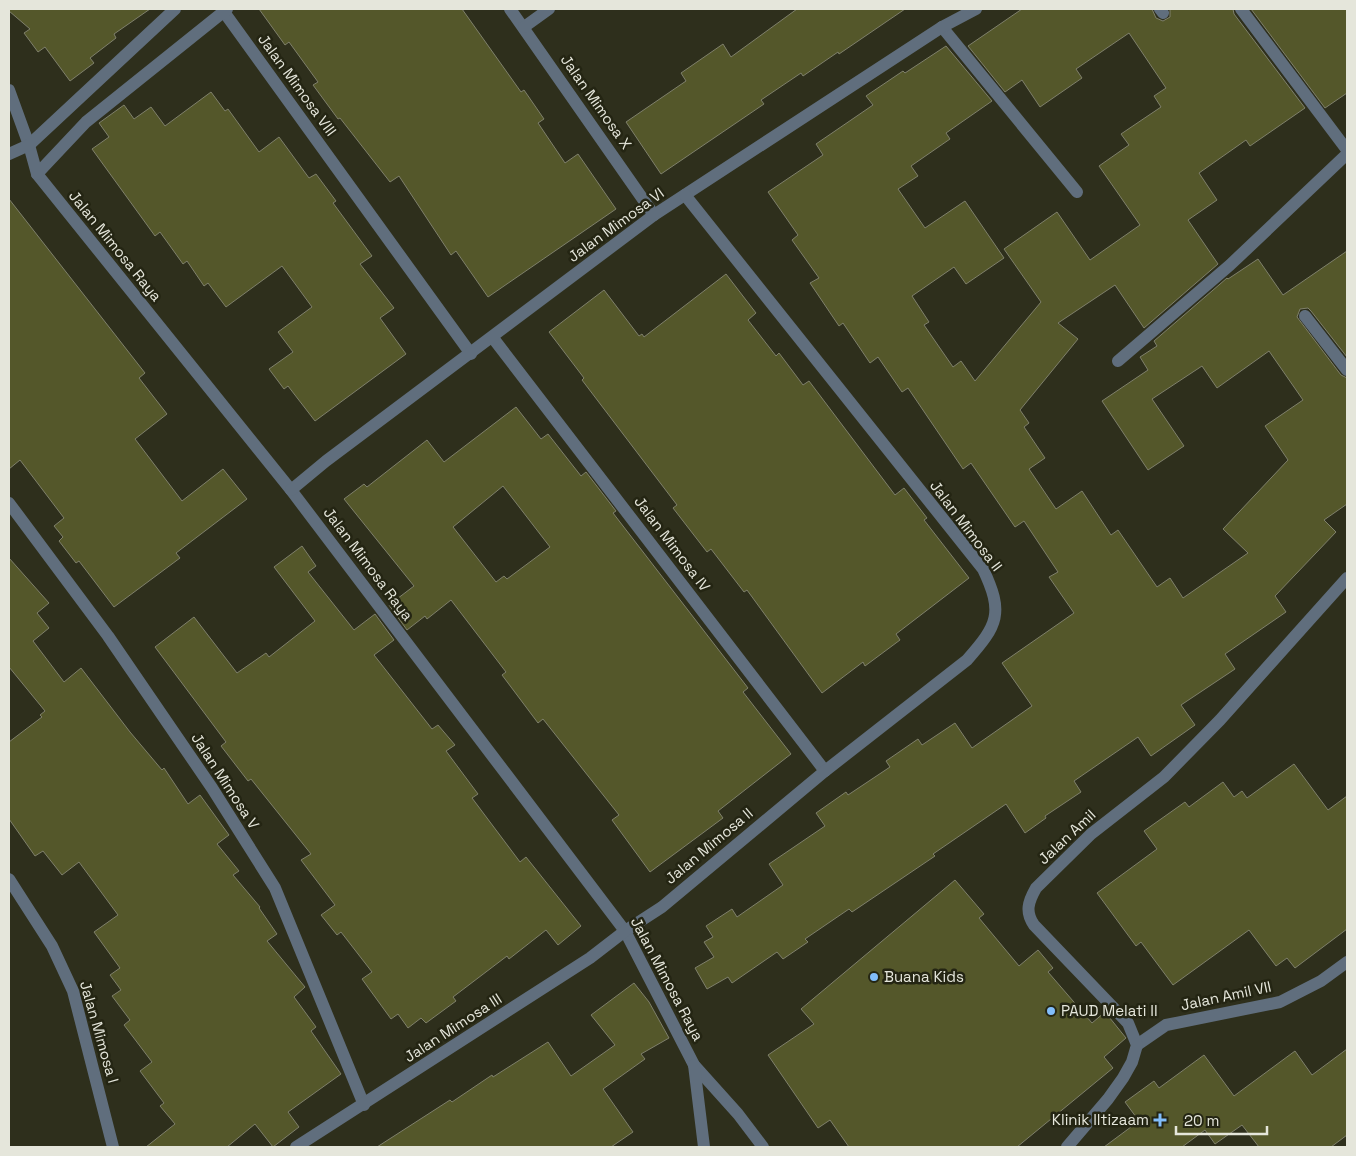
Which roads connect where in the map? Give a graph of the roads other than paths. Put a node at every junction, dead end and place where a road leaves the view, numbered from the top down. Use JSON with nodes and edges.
{"nodes":[{"id":1,"x":175,"y":9,"type":"edge"},
{"id":2,"x":510,"y":9,"type":"edge"},
{"id":3,"x":549,"y":9,"type":"edge"},
{"id":4,"x":976,"y":9,"type":"edge"},
{"id":5,"x":1241,"y":9,"type":"edge"},
{"id":6,"x":226,"y":10,"type":"edge"},
{"id":7,"x":524,"y":27,"type":"junction"},
{"id":8,"x":942,"y":27,"type":"junction"},
{"id":9,"x":9,"y":90,"type":"edge"},
{"id":10,"x":29,"y":145,"type":"junction"},
{"id":11,"x":1347,"y":152,"type":"edge"},
{"id":12,"x":9,"y":154,"type":"edge"},
{"id":13,"x":36,"y":174,"type":"junction"},
{"id":14,"x":1076,"y":192,"type":"dead end"},
{"id":15,"x":685,"y":195,"type":"junction"},
{"id":16,"x":654,"y":215,"type":"junction"},
{"id":17,"x":1305,"y":316,"type":"dead end"},
{"id":18,"x":493,"y":338,"type":"junction"},
{"id":19,"x":471,"y":354,"type":"junction"},
{"id":20,"x":1118,"y":361,"type":"dead end"},
{"id":21,"x":1347,"y":370,"type":"edge"},
{"id":22,"x":291,"y":490,"type":"junction"},
{"id":23,"x":9,"y":503,"type":"edge"},
{"id":24,"x":1347,"y":578,"type":"edge"},
{"id":25,"x":825,"y":770,"type":"junction"},
{"id":26,"x":9,"y":879,"type":"edge"},
{"id":27,"x":625,"y":930,"type":"junction"},
{"id":28,"x":1347,"y":962,"type":"edge"},
{"id":29,"x":1137,"y":1045,"type":"junction"},
{"id":30,"x":694,"y":1065,"type":"junction"},
{"id":31,"x":364,"y":1105,"type":"junction"},
{"id":32,"x":113,"y":1147,"type":"edge"},
{"id":33,"x":296,"y":1147,"type":"edge"},
{"id":34,"x":704,"y":1147,"type":"edge"},
{"id":35,"x":763,"y":1147,"type":"edge"},
{"id":36,"x":1067,"y":1147,"type":"edge"}],
"edges":[{"from":1,"to":10,"type":"street"},
{"from":2,"to":7,"type":"street","name":"Jalan Mimosa X"},
{"from":3,"to":7,"type":"street"},
{"from":4,"to":8,"type":"street","name":"Jalan Mimosa VI"},
{"from":5,"to":11,"type":"street"},
{"from":6,"to":13,"type":"street","name":"Jalan Mimosa VIII"},
{"from":6,"to":19,"type":"street","name":"Jalan Mimosa VIII"},
{"from":7,"to":16,"type":"street","name":"Jalan Mimosa X"},
{"from":8,"to":14,"type":"street"},
{"from":8,"to":15,"type":"street","name":"Jalan Mimosa VI"},
{"from":9,"to":10,"type":"street","name":"Jalan Mimosa Raya"},
{"from":10,"to":12,"type":"street"},
{"from":10,"to":13,"type":"street","name":"Jalan Mimosa Raya"},
{"from":11,"to":20,"type":"street"},
{"from":13,"to":22,"type":"street","name":"Jalan Mimosa Raya"},
{"from":15,"to":16,"type":"street","name":"Jalan Mimosa VI"},
{"from":15,"to":25,"type":"street","name":"Jalan Mimosa II"},
{"from":16,"to":18,"type":"street","name":"Jalan Mimosa VI"},
{"from":17,"to":21,"type":"street"},
{"from":18,"to":19,"type":"street","name":"Jalan Mimosa VI"},
{"from":18,"to":25,"type":"street","name":"Jalan Mimosa IV"},
{"from":19,"to":22,"type":"street","name":"Jalan Mimosa VI"},
{"from":22,"to":27,"type":"street","name":"Jalan Mimosa Raya"},
{"from":23,"to":31,"type":"street","name":"Jalan Mimosa V"},
{"from":24,"to":29,"type":"street","name":"Jalan Amil"},
{"from":25,"to":27,"type":"street","name":"Jalan Mimosa II"},
{"from":26,"to":32,"type":"street","name":"Jalan Mimosa I"},
{"from":27,"to":30,"type":"street","name":"Jalan Mimosa Raya"},
{"from":27,"to":31,"type":"street","name":"Jalan Mimosa III"},
{"from":28,"to":29,"type":"street","name":"Jalan Amil VII"},
{"from":29,"to":36,"type":"street"},
{"from":30,"to":34,"type":"street","name":"Jalan Mimosa Raya"},
{"from":30,"to":35,"type":"street","name":"Jalan Mimosa Raya"},
{"from":31,"to":33,"type":"street","name":"Jalan Mimosa III"}]}
